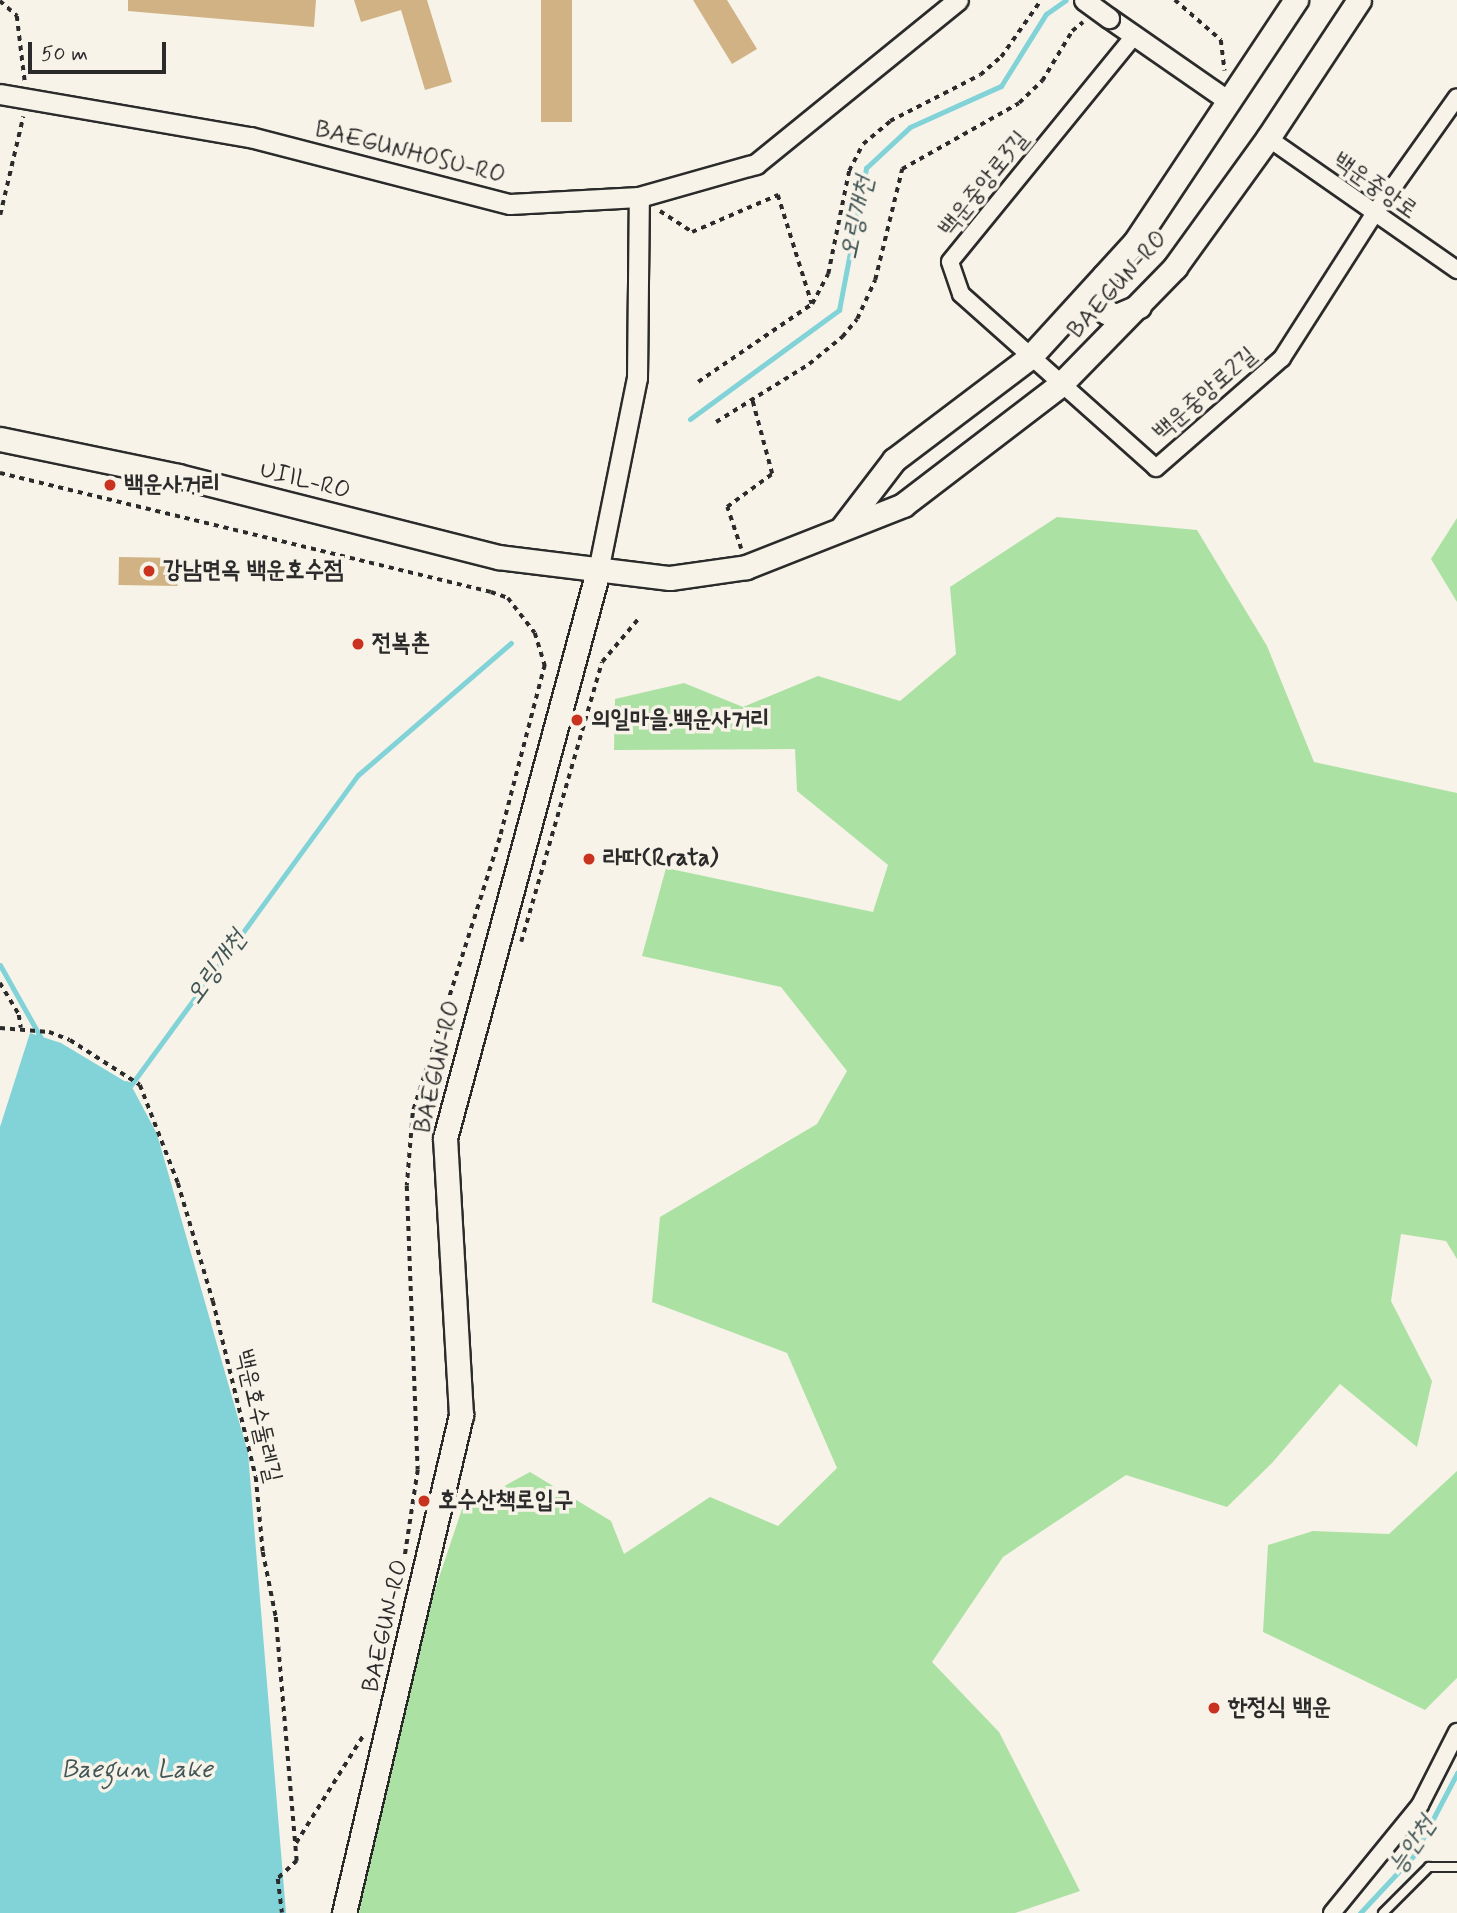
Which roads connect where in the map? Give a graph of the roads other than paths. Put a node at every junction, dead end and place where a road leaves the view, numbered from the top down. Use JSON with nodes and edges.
{"nodes":[{"id":1,"x":958,"y":0,"type":"edge"},
{"id":2,"x":1296,"y":0,"type":"edge"},
{"id":3,"x":1359,"y":0,"type":"edge"},
{"id":4,"x":1095,"y":11,"type":"edge"},
{"id":5,"x":1134,"y":36,"type":"junction"},
{"id":6,"x":1,"y":94,"type":"edge"},
{"id":7,"x":1457,"y":97,"type":"edge"},
{"id":8,"x":1230,"y":102,"type":"junction"},
{"id":9,"x":1268,"y":138,"type":"junction"},
{"id":10,"x":639,"y":197,"type":"junction"},
{"id":11,"x":1374,"y":214,"type":"junction"},
{"id":12,"x":1457,"y":270,"type":"edge"},
{"id":13,"x":1104,"y":276,"type":"junction"},
{"id":14,"x":1143,"y":304,"type":"junction"},
{"id":15,"x":1030,"y":357,"type":"junction"},
{"id":16,"x":1060,"y":385,"type":"junction"},
{"id":17,"x":0,"y":439,"type":"edge"},
{"id":18,"x":842,"y":528,"type":"junction"},
{"id":19,"x":598,"y":571,"type":"junction"},
{"id":20,"x":1457,"y":1732,"type":"edge"},
{"id":21,"x":1457,"y":1867,"type":"edge"},
{"id":22,"x":344,"y":1913,"type":"edge"},
{"id":23,"x":1332,"y":1913,"type":"edge"},
{"id":24,"x":1383,"y":1913,"type":"edge"}],
"edges":[{"from":1,"to":10,"type":"street","name":"BAEGUNHOSU-RO"},
{"from":2,"to":8,"type":"main road","name":"BAEGUN-RO"},
{"from":3,"to":9,"type":"main road","name":"BAEGUN-RO"},
{"from":4,"to":5,"type":"street"},
{"from":5,"to":8,"type":"street"},
{"from":5,"to":15,"type":"street","name":"백운중앙로3길"},
{"from":6,"to":10,"type":"street","name":"BAEGUNHOSU-RO"},
{"from":7,"to":11,"type":"street"},
{"from":8,"to":13,"type":"main road","name":"BAEGUN-RO"},
{"from":9,"to":11,"type":"street","name":"백운중앙로"},
{"from":9,"to":14,"type":"main road","name":"BAEGUN-RO"},
{"from":10,"to":19,"type":"street"},
{"from":11,"to":12,"type":"street","name":"백운중앙로"},
{"from":11,"to":16,"type":"street","name":"백운중앙로2길"},
{"from":13,"to":14,"type":"main road"},
{"from":13,"to":15,"type":"main road","name":"BAEGUN-RO"},
{"from":14,"to":16,"type":"main road","name":"BAEGUN-RO"},
{"from":15,"to":16,"type":"street","name":"백운중앙로2길"},
{"from":15,"to":18,"type":"main road","name":"BAEGUN-RO"},
{"from":16,"to":18,"type":"main road","name":"BAEGUN-RO"},
{"from":17,"to":19,"type":"main road","name":"UIIL-RO"},
{"from":18,"to":19,"type":"main road","name":"BAEGUN-RO"},
{"from":19,"to":22,"type":"main road","name":"BAEGUN-RO"},
{"from":20,"to":23,"type":"street"},
{"from":21,"to":24,"type":"lane"}]}
